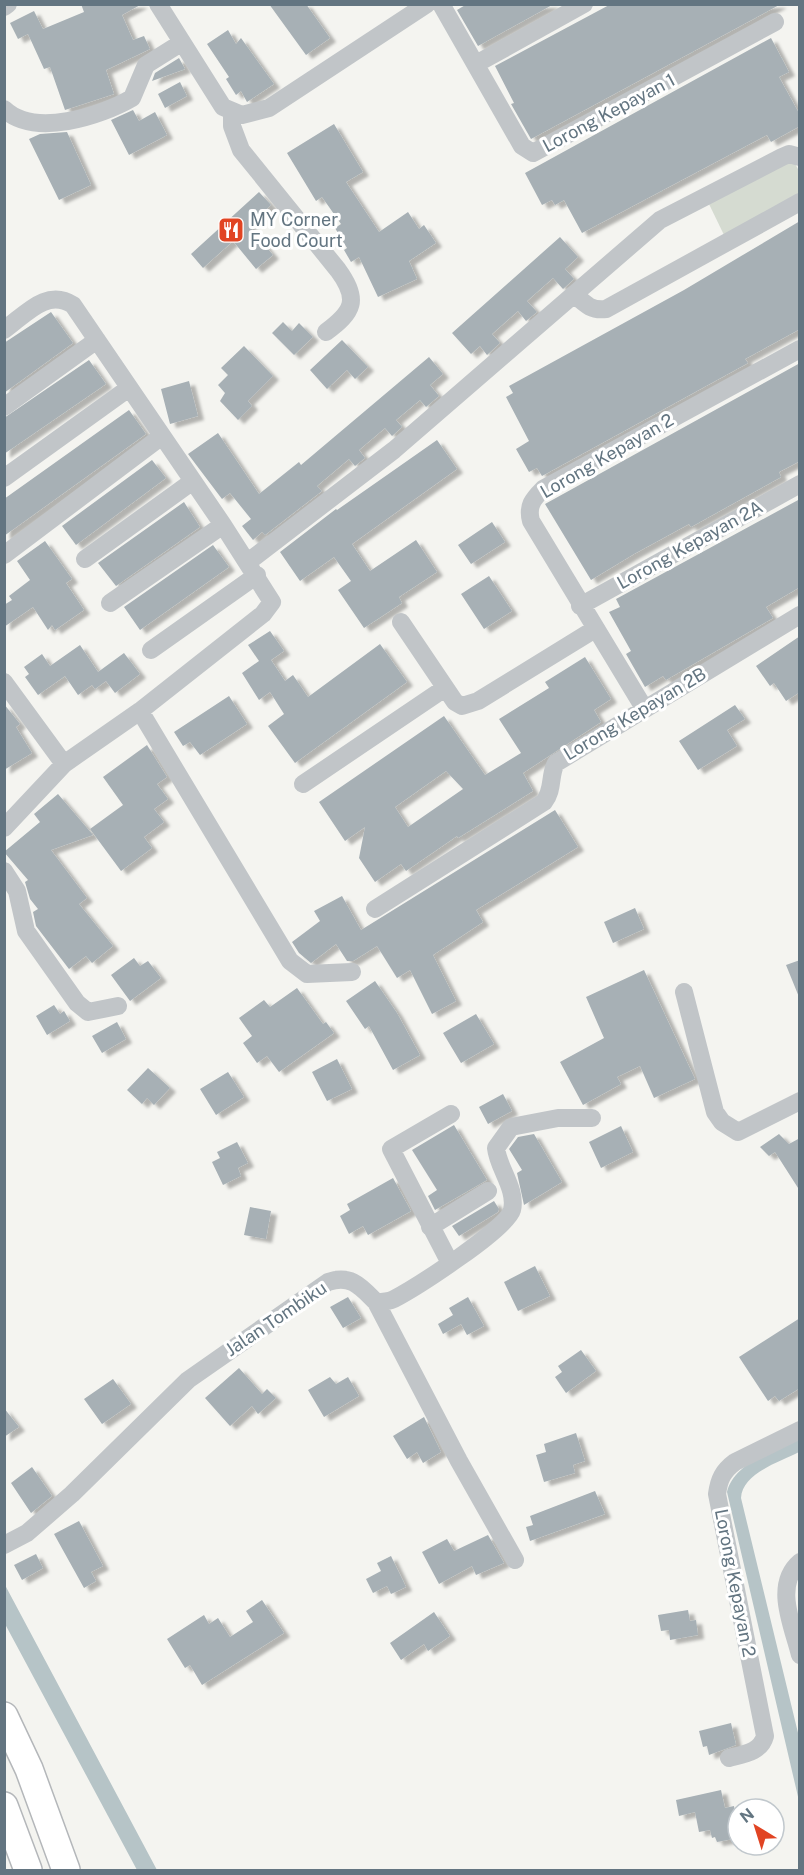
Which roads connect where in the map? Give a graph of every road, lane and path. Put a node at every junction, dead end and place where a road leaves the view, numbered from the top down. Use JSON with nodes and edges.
{"nodes":[{"id":1,"x":158,"y":4,"type":"edge"},
{"id":2,"x":427,"y":4,"type":"edge"},
{"id":3,"x":441,"y":4,"type":"edge"},
{"id":4,"x":584,"y":4,"type":"edge"},
{"id":5,"x":775,"y":22,"type":"dead end"},
{"id":6,"x":181,"y":43,"type":"junction"},
{"id":7,"x":476,"y":64,"type":"junction"},
{"id":8,"x":4,"y":109,"type":"edge"},
{"id":9,"x":232,"y":112,"type":"junction"},
{"id":10,"x":800,"y":156,"type":"edge"},
{"id":11,"x":800,"y":202,"type":"edge"},
{"id":12,"x":574,"y":294,"type":"junction"},
{"id":13,"x":4,"y":330,"type":"edge"},
{"id":14,"x":326,"y":332,"type":"dead end"},
{"id":15,"x":97,"y":340,"type":"junction"},
{"id":16,"x":800,"y":349,"type":"edge"},
{"id":17,"x":129,"y":388,"type":"junction"},
{"id":18,"x":4,"y":407,"type":"edge"},
{"id":19,"x":162,"y":436,"type":"junction"},
{"id":20,"x":4,"y":478,"type":"edge"},
{"id":21,"x":193,"y":481,"type":"junction"},
{"id":22,"x":800,"y":484,"type":"edge"},
{"id":23,"x":224,"y":525,"type":"junction"},
{"id":24,"x":4,"y":555,"type":"edge"},
{"id":25,"x":85,"y":559,"type":"dead end"},
{"id":26,"x":252,"y":568,"type":"junction"},
{"id":27,"x":110,"y":603,"type":"dead end"},
{"id":28,"x":580,"y":606,"type":"junction"},
{"id":29,"x":800,"y":615,"type":"edge"},
{"id":30,"x":401,"y":622,"type":"dead end"},
{"id":31,"x":595,"y":629,"type":"junction"},
{"id":32,"x":151,"y":650,"type":"dead end"},
{"id":33,"x":4,"y":682,"type":"edge"},
{"id":34,"x":445,"y":688,"type":"junction"},
{"id":35,"x":644,"y":708,"type":"junction"},
{"id":36,"x":140,"y":711,"type":"junction"},
{"id":37,"x":64,"y":764,"type":"junction"},
{"id":38,"x":303,"y":784,"type":"dead end"},
{"id":39,"x":4,"y":828,"type":"edge"},
{"id":40,"x":4,"y":871,"type":"edge"},
{"id":41,"x":375,"y":909,"type":"dead end"},
{"id":42,"x":352,"y":972,"type":"dead end"},
{"id":43,"x":684,"y":992,"type":"dead end"},
{"id":44,"x":118,"y":1006,"type":"dead end"},
{"id":45,"x":800,"y":1101,"type":"edge"},
{"id":46,"x":451,"y":1114,"type":"dead end"},
{"id":47,"x":592,"y":1118,"type":"dead end"},
{"id":48,"x":488,"y":1191,"type":"dead end"},
{"id":49,"x":430,"y":1227,"type":"junction"},
{"id":50,"x":450,"y":1263,"type":"junction"},
{"id":51,"x":376,"y":1302,"type":"junction"},
{"id":52,"x":800,"y":1430,"type":"edge"},
{"id":53,"x":4,"y":1545,"type":"edge"},
{"id":54,"x":515,"y":1560,"type":"dead end"},
{"id":55,"x":800,"y":1562,"type":"edge"},
{"id":56,"x":800,"y":1655,"type":"edge"},
{"id":57,"x":4,"y":1716,"type":"edge"},
{"id":58,"x":729,"y":1758,"type":"dead end"},
{"id":59,"x":4,"y":1806,"type":"edge"},
{"id":60,"x":51,"y":1825,"type":"junction"},
{"id":61,"x":11,"y":1839,"type":"edge"},
{"id":62,"x":28,"y":1870,"type":"edge"},
{"id":63,"x":38,"y":1870,"type":"edge"},
{"id":64,"x":66,"y":1870,"type":"edge"}],
"edges":[{"from":1,"to":6,"type":"street"},
{"from":2,"to":9,"type":"street"},
{"from":3,"to":7,"type":"street","name":"Lorong Kepayan 1"},
{"from":4,"to":7,"type":"street"},
{"from":5,"to":7,"type":"street","name":"Lorong Kepayan 1"},
{"from":6,"to":8,"type":"street"},
{"from":6,"to":9,"type":"street"},
{"from":9,"to":14,"type":"street"},
{"from":10,"to":12,"type":"street"},
{"from":11,"to":12,"type":"street"},
{"from":12,"to":26,"type":"street"},
{"from":13,"to":15,"type":"street"},
{"from":15,"to":17,"type":"street"},
{"from":15,"to":18,"type":"street"},
{"from":16,"to":28,"type":"street","name":"Lorong Kepayan 2"},
{"from":17,"to":19,"type":"street"},
{"from":17,"to":20,"type":"street"},
{"from":19,"to":21,"type":"street"},
{"from":19,"to":24,"type":"street"},
{"from":21,"to":23,"type":"street"},
{"from":21,"to":25,"type":"street"},
{"from":22,"to":28,"type":"street","name":"Lorong Kepayan 2A"},
{"from":23,"to":26,"type":"street"},
{"from":23,"to":27,"type":"street"},
{"from":26,"to":32,"type":"street"},
{"from":26,"to":36,"type":"street"},
{"from":28,"to":31,"type":"street","name":"Lorong Kepayan 2"},
{"from":29,"to":35,"type":"street","name":"Lorong Kepayan 2B"},
{"from":30,"to":34,"type":"street"},
{"from":31,"to":34,"type":"street"},
{"from":31,"to":35,"type":"street","name":"Lorong Kepayan 2"},
{"from":33,"to":37,"type":"street"},
{"from":34,"to":38,"type":"street"},
{"from":35,"to":41,"type":"street","name":"Lorong Kepayan 2B"},
{"from":36,"to":37,"type":"street"},
{"from":36,"to":42,"type":"street"},
{"from":37,"to":39,"type":"street"},
{"from":40,"to":44,"type":"street"},
{"from":43,"to":45,"type":"street"},
{"from":46,"to":49,"type":"street"},
{"from":47,"to":50,"type":"street"},
{"from":48,"to":49,"type":"street"},
{"from":49,"to":50,"type":"street"},
{"from":50,"to":51,"type":"street"},
{"from":51,"to":53,"type":"street","name":"Jalan Tombiku"},
{"from":51,"to":54,"type":"street"},
{"from":52,"to":58,"type":"street","name":"Lorong Kepayan 2"},
{"from":55,"to":56,"type":"street"},
{"from":57,"to":60,"type":"highway"},
{"from":59,"to":61,"type":"highway"},
{"from":60,"to":63,"type":"highway"},
{"from":60,"to":64,"type":"highway"},
{"from":61,"to":62,"type":"highway"}]}
